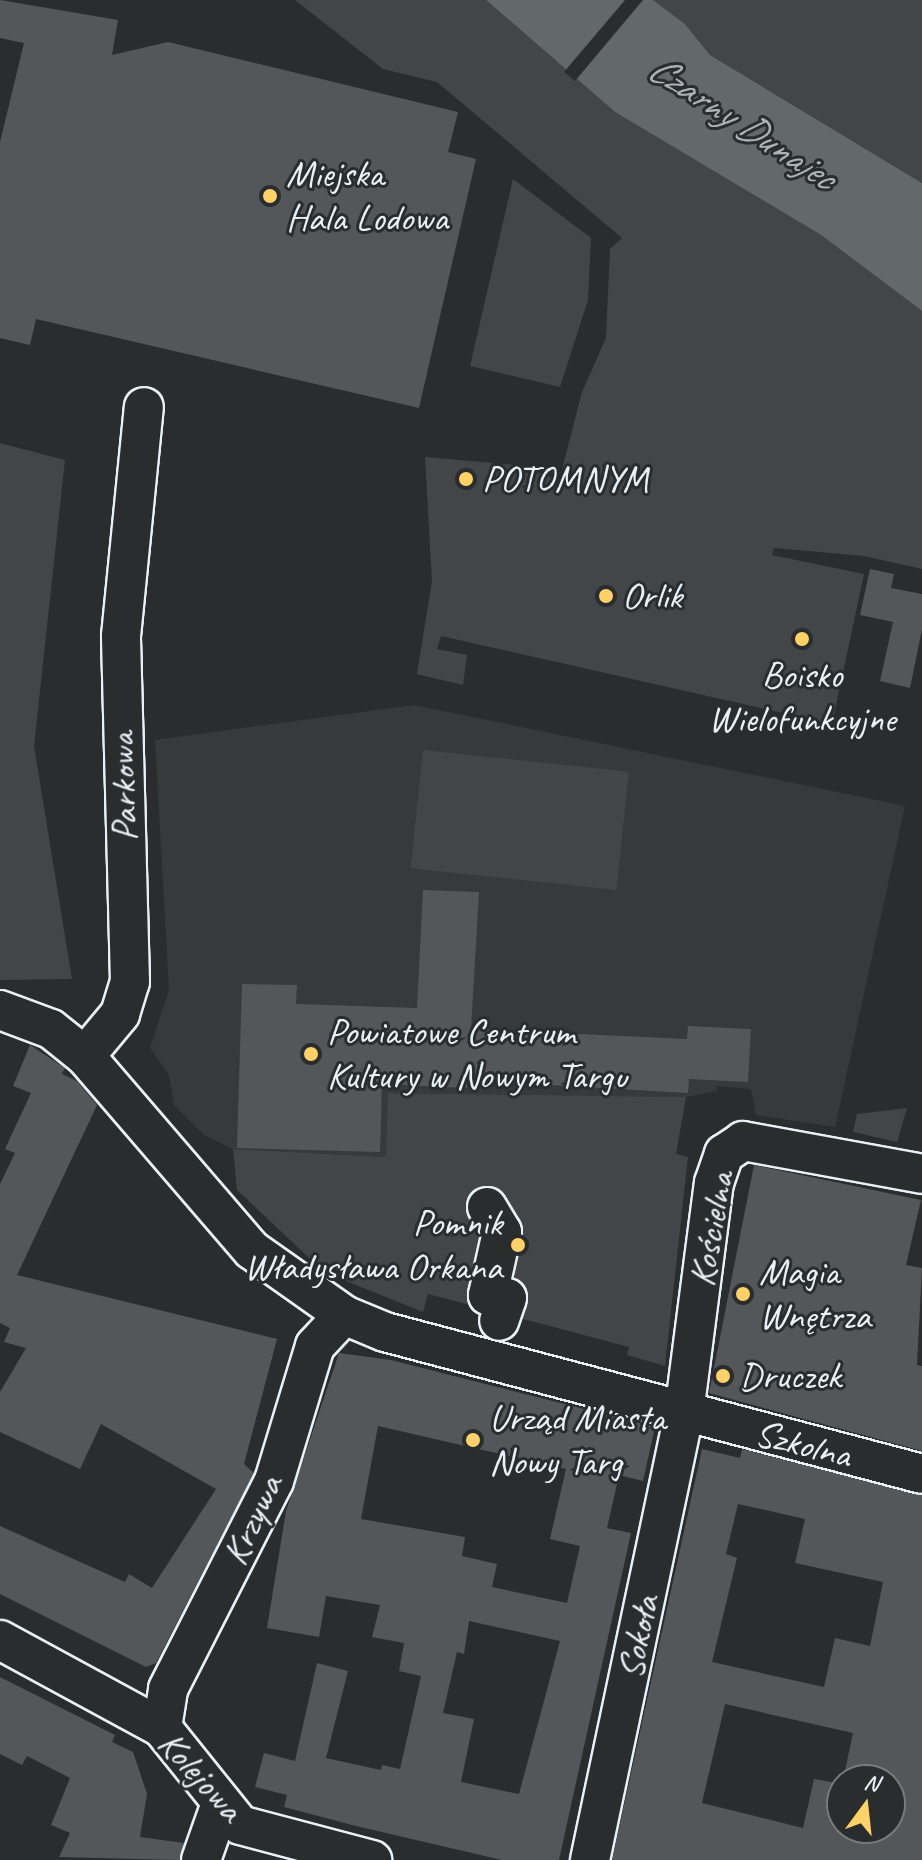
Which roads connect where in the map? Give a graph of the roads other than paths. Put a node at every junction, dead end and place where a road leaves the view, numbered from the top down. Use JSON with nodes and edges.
{"nodes":[{"id":1,"x":144,"y":407,"type":"dead end"},
{"id":2,"x":0,"y":1010,"type":"edge"},
{"id":3,"x":85,"y":1056,"type":"junction"},
{"id":4,"x":922,"y":1174,"type":"edge"},
{"id":5,"x":487,"y":1207,"type":"dead end"},
{"id":6,"x":344,"y":1315,"type":"junction"},
{"id":7,"x":499,"y":1321,"type":"dead end"},
{"id":8,"x":684,"y":1413,"type":"junction"},
{"id":9,"x":922,"y":1474,"type":"edge"},
{"id":10,"x":0,"y":1640,"type":"edge"},
{"id":11,"x":162,"y":1728,"type":"junction"},
{"id":12,"x":220,"y":1806,"type":"junction"},
{"id":13,"x":201,"y":1860,"type":"edge"},
{"id":14,"x":372,"y":1860,"type":"edge"},
{"id":15,"x":590,"y":1860,"type":"edge"}],
"edges":[{"from":1,"to":3,"type":"street","name":"Parkowa"},
{"from":2,"to":3,"type":"street"},
{"from":3,"to":6,"type":"street","name":"Szkolna"},
{"from":4,"to":8,"type":"street","name":"Kościelna"},
{"from":5,"to":7,"type":"street"},
{"from":6,"to":8,"type":"street","name":"Szkolna"},
{"from":6,"to":11,"type":"street","name":"Krzywa"},
{"from":8,"to":9,"type":"street","name":"Szkolna"},
{"from":8,"to":15,"type":"street","name":"Sokoła"},
{"from":10,"to":11,"type":"street","name":"Kolejowa"},
{"from":11,"to":12,"type":"street","name":"Kolejowa"},
{"from":12,"to":13,"type":"street"},
{"from":12,"to":14,"type":"street","name":"Kolejowa"}]}
